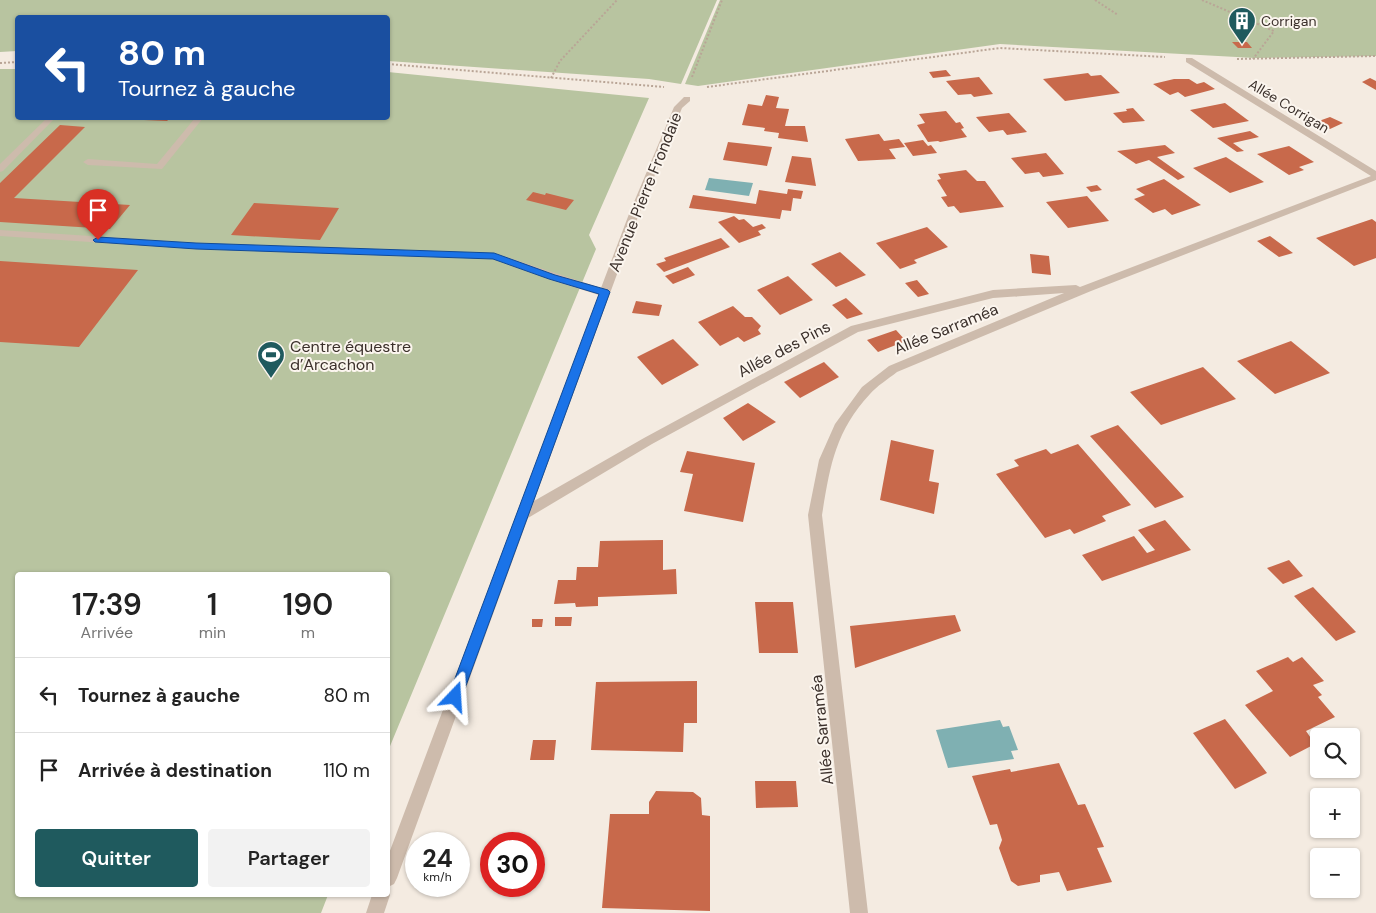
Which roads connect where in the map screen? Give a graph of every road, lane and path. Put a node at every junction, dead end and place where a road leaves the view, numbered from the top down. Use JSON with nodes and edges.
{"nodes":[{"id":1,"x":617,"y":0,"type":"edge"},
{"id":2,"x":722,"y":0,"type":"edge"},
{"id":3,"x":1095,"y":0,"type":"edge"},
{"id":4,"x":1202,"y":0,"type":"edge"},
{"id":5,"x":1118,"y":15,"type":"dead end"},
{"id":6,"x":1376,"y":56,"type":"edge"},
{"id":7,"x":1166,"y":57,"type":"dead end"},
{"id":8,"x":1234,"y":59,"type":"dead end"},
{"id":9,"x":1189,"y":60,"type":"dead end"},
{"id":10,"x":1253,"y":60,"type":"junction"},
{"id":11,"x":15,"y":62,"type":"edge"},
{"id":12,"x":0,"y":63,"type":"edge"},
{"id":13,"x":390,"y":64,"type":"edge"},
{"id":14,"x":551,"y":78,"type":"junction"},
{"id":15,"x":691,"y":82,"type":"dead end"},
{"id":16,"x":672,"y":88,"type":"dead end"},
{"id":17,"x":700,"y":88,"type":"dead end"},
{"id":18,"x":687,"y":99,"type":"dead end"},
{"id":19,"x":49,"y":120,"type":"edge"},
{"id":20,"x":197,"y":120,"type":"edge"},
{"id":21,"x":88,"y":162,"type":"dead end"},
{"id":22,"x":0,"y":169,"type":"edge"},
{"id":23,"x":1376,"y":176,"type":"edge"},
{"id":24,"x":0,"y":233,"type":"edge"},
{"id":25,"x":1087,"y":288,"type":"junction"},
{"id":26,"x":605,"y":292,"type":"junction"},
{"id":27,"x":522,"y":515,"type":"junction"},
{"id":28,"x":390,"y":873,"type":"edge"},
{"id":29,"x":380,"y":897,"type":"edge"},
{"id":30,"x":374,"y":913,"type":"edge"},
{"id":31,"x":859,"y":913,"type":"edge"}],
"edges":[{"from":1,"to":14,"type":"path"},
{"from":2,"to":15,"type":"path"},
{"from":3,"to":5,"type":"path"},
{"from":4,"to":10,"type":"path"},
{"from":6,"to":10,"type":"path"},
{"from":7,"to":17,"type":"path"},
{"from":8,"to":10,"type":"path"},
{"from":9,"to":23,"type":"street","name":"Allée Corrigan"},
{"from":11,"to":12,"type":"path"},
{"from":13,"to":14,"type":"path"},
{"from":14,"to":16,"type":"path"},
{"from":18,"to":26,"type":"street","name":"Avenue Pierre Frondaie"},
{"from":19,"to":22,"type":"street"},
{"from":20,"to":21,"type":"street"},
{"from":23,"to":25,"type":"street","name":"Allée Sarraméa"},
{"from":24,"to":26,"type":"street"},
{"from":25,"to":27,"type":"street","name":"Allée des Pins"},
{"from":25,"to":31,"type":"street","name":"Allée Sarraméa"},
{"from":26,"to":27,"type":"street","name":"Avenue Pierre Frondaie"},
{"from":27,"to":28,"type":"street","name":"Avenue Pierre Frondaie"},
{"from":29,"to":30,"type":"street"}]}
